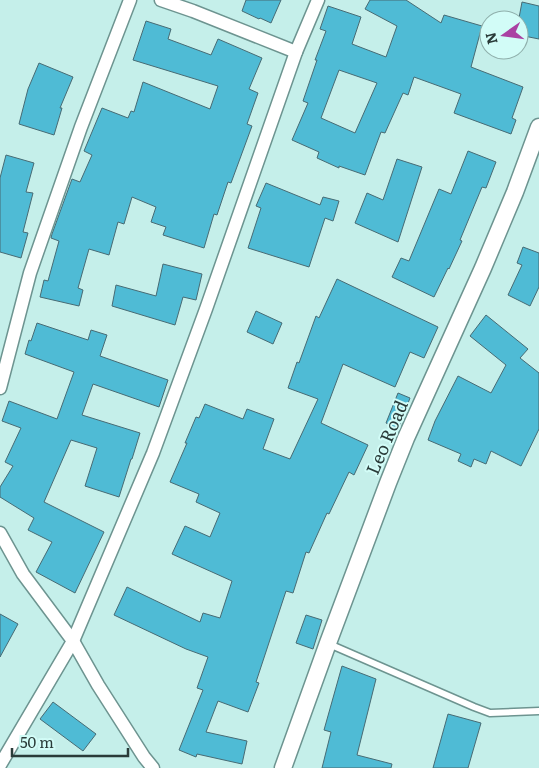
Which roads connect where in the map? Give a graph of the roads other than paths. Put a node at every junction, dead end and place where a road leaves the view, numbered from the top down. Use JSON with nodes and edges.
{"nodes":[{"id":1,"x":130,"y":0,"type":"edge"},
{"id":2,"x":161,"y":0,"type":"edge"},
{"id":3,"x":318,"y":0,"type":"edge"},
{"id":4,"x":296,"y":52,"type":"junction"},
{"id":5,"x":539,"y":126,"type":"edge"},
{"id":6,"x":0,"y":388,"type":"edge"},
{"id":7,"x":0,"y":533,"type":"edge"},
{"id":8,"x":72,"y":641,"type":"junction"},
{"id":9,"x":328,"y":643,"type":"junction"},
{"id":10,"x":539,"y":711,"type":"edge"},
{"id":11,"x":0,"y":766,"type":"edge"},
{"id":12,"x":153,"y":768,"type":"edge"},
{"id":13,"x":283,"y":768,"type":"edge"}],
"edges":[{"from":1,"to":6,"type":"street"},
{"from":2,"to":4,"type":"street"},
{"from":3,"to":4,"type":"street"},
{"from":4,"to":8,"type":"street"},
{"from":5,"to":9,"type":"street","name":"Leo Road"},
{"from":7,"to":8,"type":"street"},
{"from":8,"to":11,"type":"street"},
{"from":8,"to":12,"type":"street"},
{"from":9,"to":10,"type":"lane"},
{"from":9,"to":13,"type":"street","name":"Leo Road"}]}
